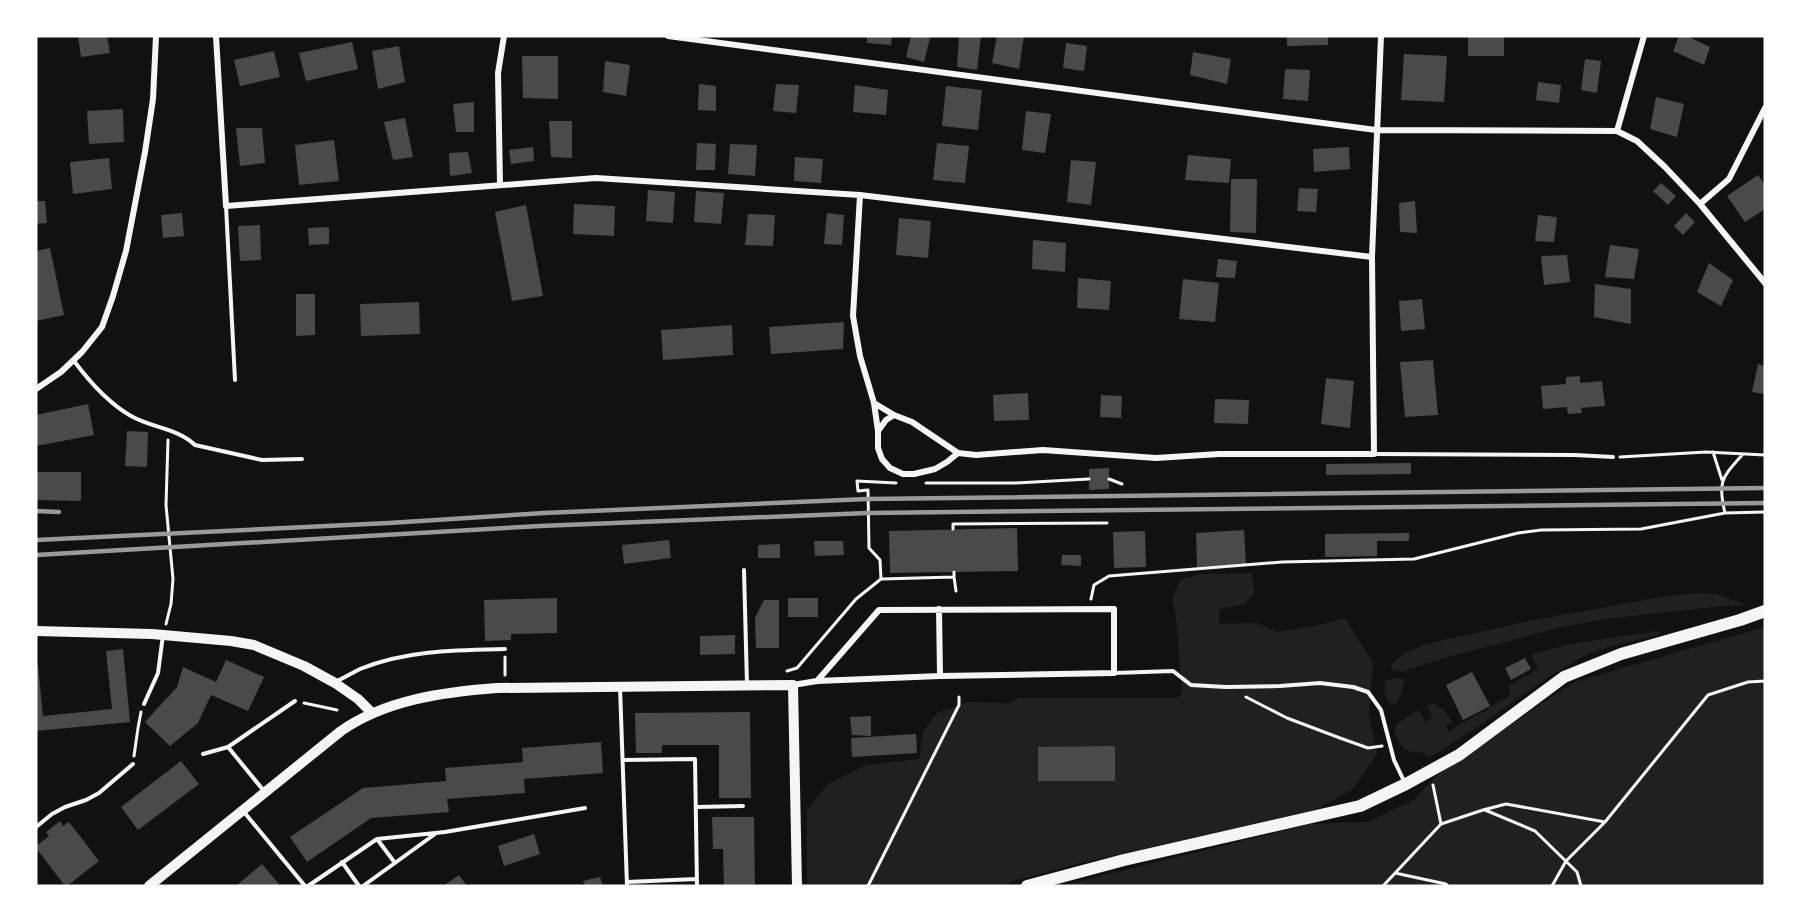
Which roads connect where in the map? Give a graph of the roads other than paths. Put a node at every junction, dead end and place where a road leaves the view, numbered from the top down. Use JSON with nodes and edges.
{"nodes":[{"id":1,"x":156,"y":36,"type":"edge"},
{"id":2,"x":216,"y":36,"type":"edge"},
{"id":3,"x":504,"y":36,"type":"edge"},
{"id":4,"x":668,"y":36,"type":"edge"},
{"id":5,"x":1381,"y":36,"type":"edge"},
{"id":6,"x":1644,"y":36,"type":"edge"},
{"id":7,"x":1765,"y":108,"type":"edge"},
{"id":8,"x":1376,"y":130,"type":"junction"},
{"id":9,"x":1617,"y":131,"type":"junction"},
{"id":10,"x":500,"y":185,"type":"junction"},
{"id":11,"x":860,"y":195,"type":"junction"},
{"id":12,"x":1700,"y":204,"type":"junction"},
{"id":13,"x":226,"y":206,"type":"junction"},
{"id":14,"x":1372,"y":257,"type":"junction"},
{"id":15,"x":1765,"y":283,"type":"edge"},
{"id":16,"x":73,"y":360,"type":"junction"},
{"id":17,"x":235,"y":380,"type":"dead end"},
{"id":18,"x":36,"y":389,"type":"edge"},
{"id":19,"x":874,"y":403,"type":"junction"},
{"id":20,"x":894,"y":415,"type":"junction"},
{"id":21,"x":878,"y":431,"type":"junction"},
{"id":22,"x":958,"y":453,"type":"junction"},
{"id":23,"x":1374,"y":454,"type":"junction"},
{"id":24,"x":1613,"y":457,"type":"road end"},
{"id":25,"x":302,"y":459,"type":"dead end"},
{"id":26,"x":744,"y":570,"type":"dead end"},
{"id":27,"x":939,"y":609,"type":"junction"},
{"id":28,"x":1765,"y":610,"type":"edge"},
{"id":29,"x":36,"y":631,"type":"edge"},
{"id":30,"x":164,"y":634,"type":"junction"},
{"id":31,"x":505,"y":649,"type":"dead end"},
{"id":32,"x":1114,"y":673,"type":"junction"},
{"id":33,"x":940,"y":676,"type":"junction"},
{"id":34,"x":817,"y":681,"type":"junction"},
{"id":35,"x":335,"y":683,"type":"junction"},
{"id":36,"x":793,"y":685,"type":"junction"},
{"id":37,"x":620,"y":686,"type":"junction"},
{"id":38,"x":747,"y":686,"type":"junction"},
{"id":39,"x":295,"y":701,"type":"road end"},
{"id":40,"x":144,"y":704,"type":"road end"},
{"id":41,"x":372,"y":713,"type":"junction"},
{"id":42,"x":228,"y":747,"type":"junction"},
{"id":43,"x":203,"y":754,"type":"dead end"},
{"id":44,"x":623,"y":760,"type":"junction"},
{"id":45,"x":133,"y":764,"type":"road end"},
{"id":46,"x":1406,"y":784,"type":"junction"},
{"id":47,"x":264,"y":792,"type":"junction"},
{"id":48,"x":743,"y":806,"type":"dead end"},
{"id":49,"x":696,"y":807,"type":"junction"},
{"id":50,"x":585,"y":808,"type":"dead end"},
{"id":51,"x":242,"y":810,"type":"junction"},
{"id":52,"x":36,"y":827,"type":"edge"},
{"id":53,"x":436,"y":833,"type":"junction"},
{"id":54,"x":377,"y":838,"type":"junction"},
{"id":55,"x":342,"y":862,"type":"junction"},
{"id":56,"x":394,"y":863,"type":"junction"},
{"id":57,"x":696,"y":879,"type":"junction"},
{"id":58,"x":627,"y":884,"type":"edge"},
{"id":59,"x":149,"y":886,"type":"edge"},
{"id":60,"x":306,"y":886,"type":"edge"},
{"id":61,"x":361,"y":886,"type":"edge"},
{"id":62,"x":696,"y":886,"type":"edge"},
{"id":63,"x":797,"y":886,"type":"edge"},
{"id":64,"x":1027,"y":886,"type":"edge"}],
"edges":[{"from":1,"to":16,"type":"street"},
{"from":2,"to":13,"type":"street"},
{"from":3,"to":10,"type":"street"},
{"from":4,"to":8,"type":"street"},
{"from":5,"to":8,"type":"street"},
{"from":6,"to":9,"type":"street"},
{"from":7,"to":12,"type":"street"},
{"from":8,"to":9,"type":"street"},
{"from":8,"to":14,"type":"street"},
{"from":9,"to":12,"type":"street"},
{"from":10,"to":11,"type":"street"},
{"from":10,"to":13,"type":"street"},
{"from":11,"to":14,"type":"street"},
{"from":11,"to":19,"type":"street"},
{"from":12,"to":15,"type":"street"},
{"from":13,"to":17,"type":"lane"},
{"from":14,"to":23,"type":"street"},
{"from":16,"to":18,"type":"street"},
{"from":16,"to":25,"type":"lane"},
{"from":19,"to":20,"type":"street"},
{"from":19,"to":21,"type":"street"},
{"from":20,"to":21,"type":"street"},
{"from":20,"to":22,"type":"street"},
{"from":21,"to":22,"type":"street"},
{"from":22,"to":23,"type":"street"},
{"from":23,"to":24,"type":"lane"},
{"from":26,"to":38,"type":"lane"},
{"from":27,"to":32,"type":"street"},
{"from":27,"to":33,"type":"street"},
{"from":27,"to":34,"type":"street"},
{"from":28,"to":46,"type":"main road"},
{"from":29,"to":30,"type":"street"},
{"from":30,"to":35,"type":"street"},
{"from":30,"to":40,"type":"lane"},
{"from":31,"to":35,"type":"lane"},
{"from":32,"to":33,"type":"street"},
{"from":32,"to":46,"type":"lane"},
{"from":33,"to":34,"type":"street"},
{"from":34,"to":36,"type":"street"},
{"from":35,"to":41,"type":"street"},
{"from":36,"to":38,"type":"street"},
{"from":36,"to":63,"type":"street"},
{"from":37,"to":38,"type":"street"},
{"from":37,"to":41,"type":"street"},
{"from":37,"to":44,"type":"lane"},
{"from":39,"to":42,"type":"lane"},
{"from":41,"to":47,"type":"street"},
{"from":42,"to":43,"type":"lane"},
{"from":42,"to":47,"type":"lane"},
{"from":44,"to":49,"type":"lane"},
{"from":44,"to":58,"type":"lane"},
{"from":45,"to":52,"type":"lane"},
{"from":46,"to":64,"type":"main road"},
{"from":47,"to":51,"type":"street"},
{"from":48,"to":49,"type":"lane"},
{"from":49,"to":57,"type":"lane"},
{"from":50,"to":53,"type":"lane"},
{"from":51,"to":59,"type":"street"},
{"from":51,"to":60,"type":"lane"},
{"from":53,"to":54,"type":"lane"},
{"from":53,"to":56,"type":"lane"},
{"from":54,"to":55,"type":"lane"},
{"from":54,"to":56,"type":"lane"},
{"from":55,"to":60,"type":"lane"},
{"from":55,"to":61,"type":"lane"},
{"from":56,"to":61,"type":"lane"},
{"from":57,"to":58,"type":"lane"},
{"from":57,"to":62,"type":"lane"}]}
